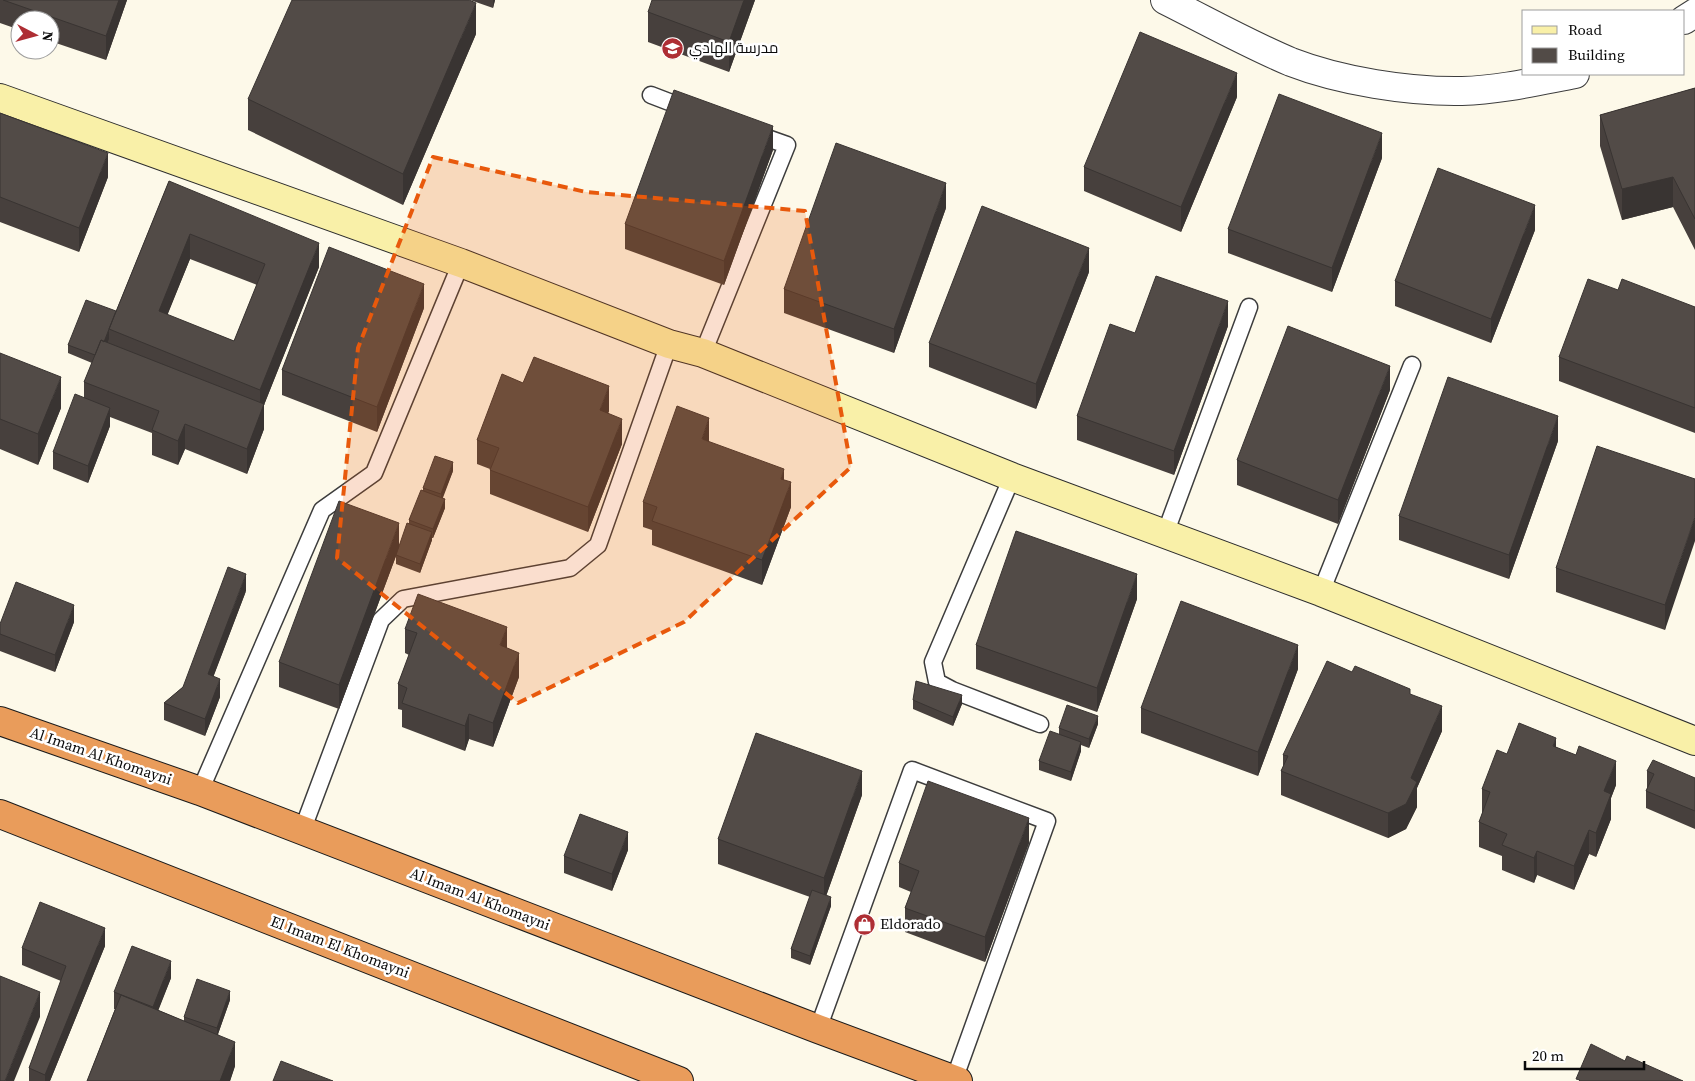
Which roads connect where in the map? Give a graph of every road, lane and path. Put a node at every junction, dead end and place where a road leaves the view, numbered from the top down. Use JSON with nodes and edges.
{"nodes":[{"id":1,"x":1165,"y":0,"type":"edge"},
{"id":2,"x":1570,"y":75,"type":"edge"},
{"id":3,"x":651,"y":95,"type":"dead end"},
{"id":4,"x":0,"y":98,"type":"edge"},
{"id":5,"x":706,"y":115,"type":"edge"},
{"id":6,"x":742,"y":128,"type":"edge"},
{"id":7,"x":461,"y":263,"type":"junction"},
{"id":8,"x":1250,"y":307,"type":"dead end"},
{"id":9,"x":669,"y":344,"type":"junction"},
{"id":10,"x":703,"y":353,"type":"junction"},
{"id":11,"x":1412,"y":365,"type":"dead end"},
{"id":12,"x":1012,"y":477,"type":"junction"},
{"id":13,"x":1165,"y":534,"type":"junction"},
{"id":14,"x":1321,"y":592,"type":"junction"},
{"id":15,"x":0,"y":721,"type":"edge"},
{"id":16,"x":1040,"y":724,"type":"dead end"},
{"id":17,"x":1695,"y":741,"type":"edge"},
{"id":18,"x":200,"y":792,"type":"junction"},
{"id":19,"x":0,"y":814,"type":"edge"},
{"id":20,"x":302,"y":831,"type":"junction"},
{"id":21,"x":818,"y":1029,"type":"junction"},
{"id":22,"x":956,"y":1080,"type":"edge"},
{"id":23,"x":679,"y":1081,"type":"edge"}],
"edges":[{"from":1,"to":2,"type":"street"},
{"from":3,"to":5,"type":"lane"},
{"from":4,"to":7,"type":"street"},
{"from":6,"to":10,"type":"lane"},
{"from":7,"to":9,"type":"street"},
{"from":7,"to":18,"type":"lane"},
{"from":8,"to":13,"type":"lane"},
{"from":9,"to":10,"type":"street"},
{"from":9,"to":20,"type":"lane"},
{"from":10,"to":12,"type":"street"},
{"from":11,"to":14,"type":"lane"},
{"from":12,"to":13,"type":"street"},
{"from":12,"to":16,"type":"lane"},
{"from":13,"to":14,"type":"street"},
{"from":14,"to":17,"type":"street"},
{"from":15,"to":18,"type":"highway","name":"Al Imam Al Khomayni"},
{"from":18,"to":20,"type":"highway","name":"Al Imam Al Khomayni"},
{"from":19,"to":23,"type":"highway","name":"El Imam El Khomayni"},
{"from":20,"to":21,"type":"highway","name":"Al Imam Al Khomayni"},
{"from":21,"to":22,"type":"highway","name":"Al Imam Al Khomayni"},
{"from":21,"to":22,"type":"lane"}]}
